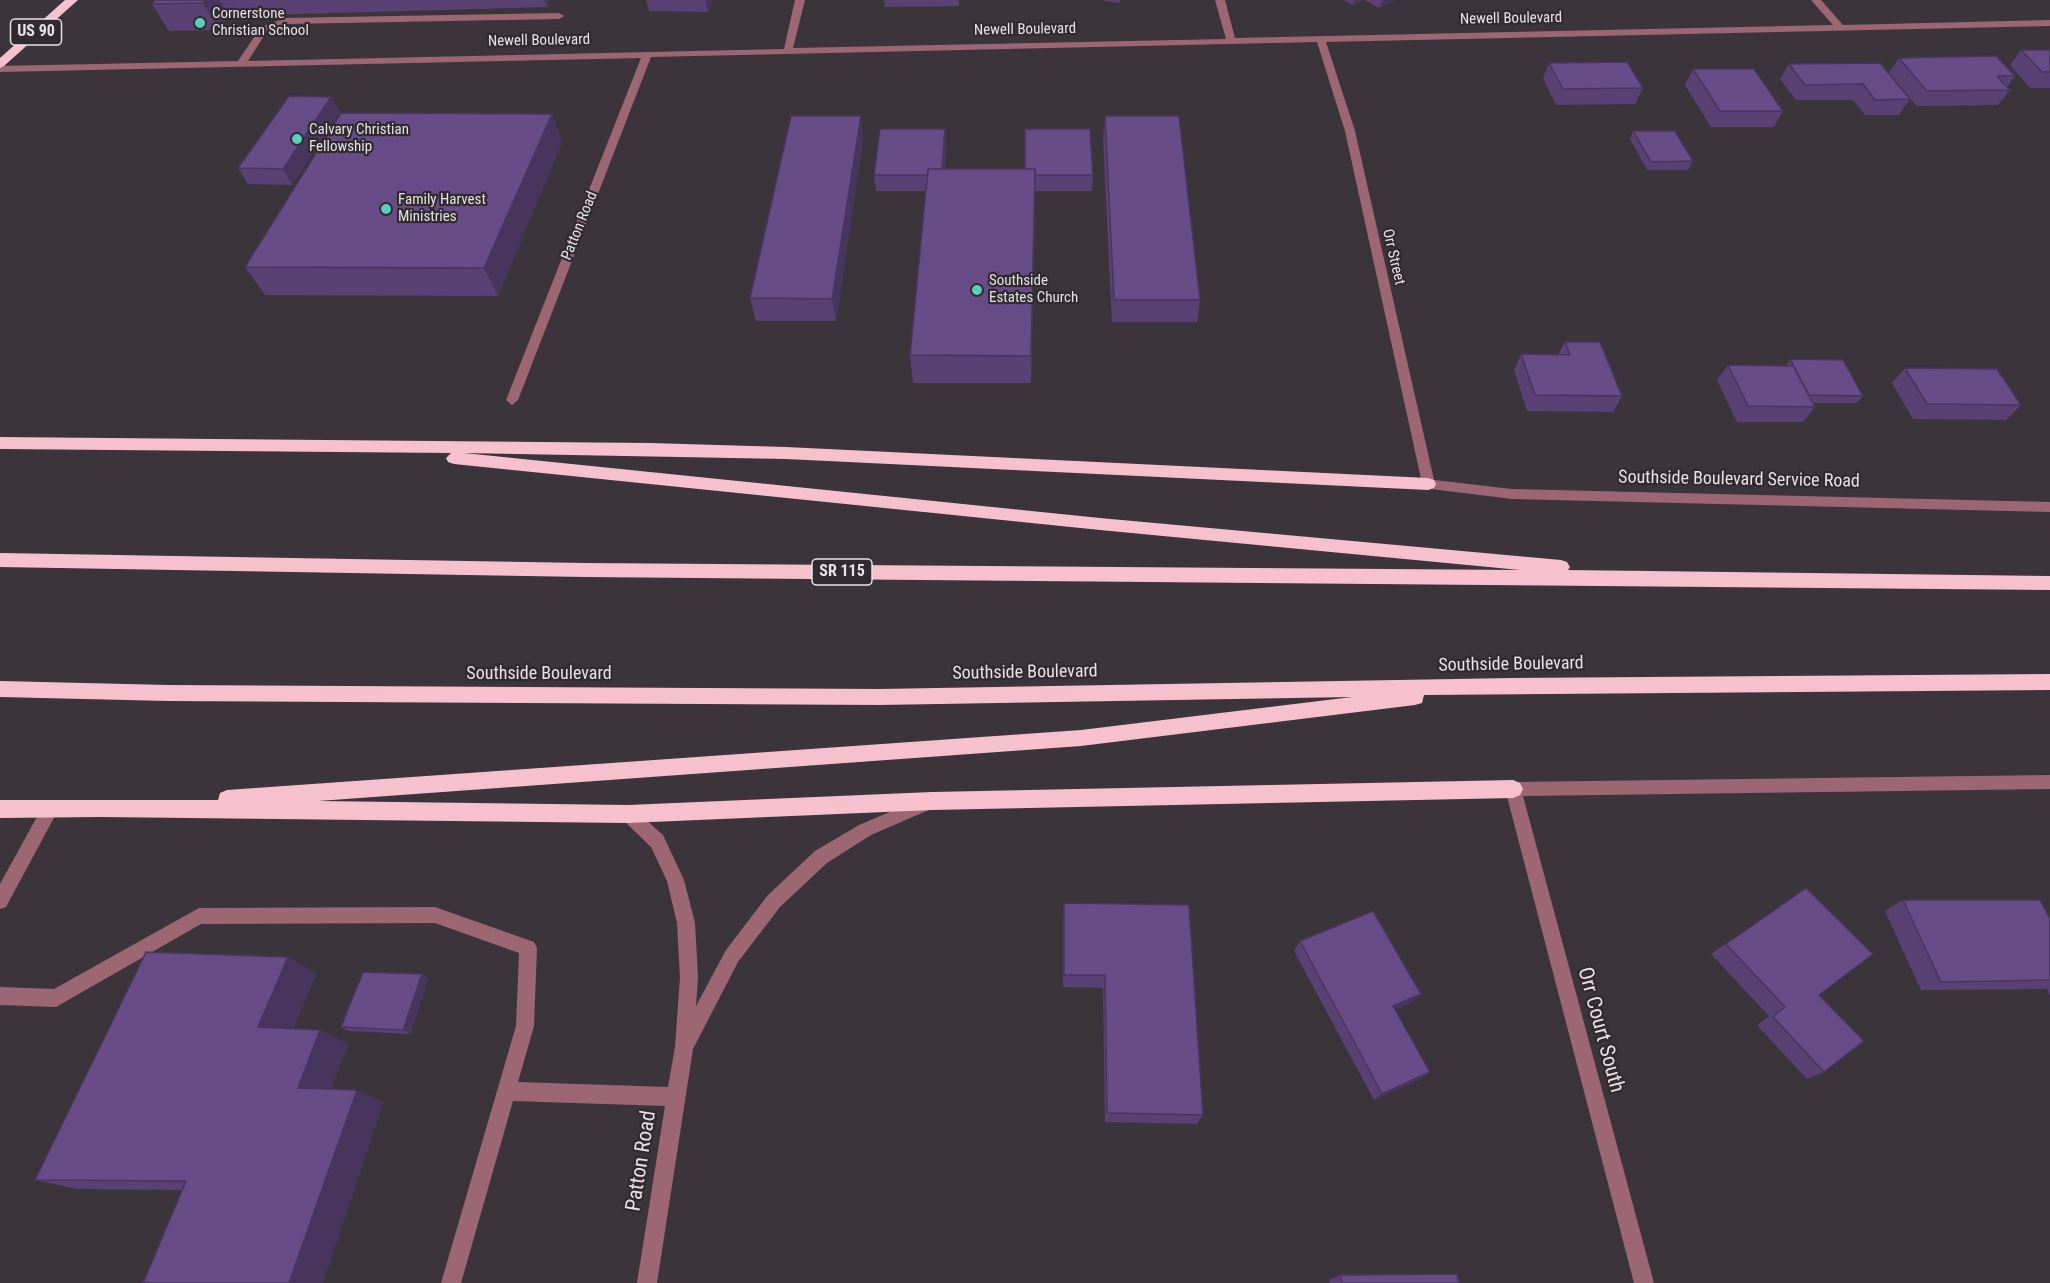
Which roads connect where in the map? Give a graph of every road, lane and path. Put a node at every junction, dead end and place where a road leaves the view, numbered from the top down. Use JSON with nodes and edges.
{"nodes":[{"id":1,"x":72,"y":0,"type":"edge"},
{"id":2,"x":800,"y":0,"type":"edge"},
{"id":3,"x":1220,"y":0,"type":"edge"},
{"id":4,"x":1816,"y":0,"type":"edge"},
{"id":5,"x":559,"y":16,"type":"dead end"},
{"id":6,"x":2050,"y":23,"type":"edge"},
{"id":7,"x":1839,"y":26,"type":"junction"},
{"id":8,"x":1320,"y":38,"type":"junction"},
{"id":9,"x":1231,"y":40,"type":"junction"},
{"id":10,"x":788,"y":51,"type":"junction"},
{"id":11,"x":648,"y":53,"type":"junction"},
{"id":12,"x":241,"y":63,"type":"junction"},
{"id":13,"x":0,"y":64,"type":"edge"},
{"id":14,"x":0,"y":69,"type":"edge"},
{"id":15,"x":512,"y":400,"type":"dead end"},
{"id":16,"x":0,"y":443,"type":"edge"},
{"id":17,"x":342,"y":446,"type":"junction"},
{"id":18,"x":1428,"y":484,"type":"junction"},
{"id":19,"x":2050,"y":507,"type":"edge"},
{"id":20,"x":0,"y":560,"type":"edge"},
{"id":21,"x":1683,"y":578,"type":"junction"},
{"id":22,"x":2050,"y":583,"type":"edge"},
{"id":23,"x":2050,"y":682,"type":"edge"},
{"id":24,"x":1512,"y":686,"type":"junction"},
{"id":25,"x":0,"y":689,"type":"edge"},
{"id":26,"x":2050,"y":782,"type":"edge"},
{"id":27,"x":1513,"y":789,"type":"junction"},
{"id":28,"x":932,"y":801,"type":"junction"},
{"id":29,"x":100,"y":808,"type":"junction"},
{"id":30,"x":0,"y":809,"type":"edge"},
{"id":31,"x":50,"y":809,"type":"junction"},
{"id":32,"x":628,"y":814,"type":"junction"},
{"id":33,"x":0,"y":901,"type":"edge"},
{"id":34,"x":0,"y":996,"type":"edge"},
{"id":35,"x":684,"y":1047,"type":"junction"},
{"id":36,"x":506,"y":1091,"type":"junction"},
{"id":37,"x":676,"y":1097,"type":"junction"},
{"id":38,"x":451,"y":1283,"type":"edge"},
{"id":39,"x":647,"y":1283,"type":"edge"},
{"id":40,"x":1644,"y":1283,"type":"edge"}],
"edges":[{"from":1,"to":13,"type":"highway","number":"US 90"},
{"from":2,"to":10,"type":"street"},
{"from":3,"to":9,"type":"street"},
{"from":4,"to":7,"type":"street"},
{"from":5,"to":12,"type":"street"},
{"from":6,"to":7,"type":"street","name":"Newell Boulevard"},
{"from":7,"to":8,"type":"street","name":"Newell Boulevard"},
{"from":8,"to":9,"type":"street","name":"Newell Boulevard"},
{"from":8,"to":18,"type":"street","name":"Orr Street"},
{"from":9,"to":10,"type":"street","name":"Newell Boulevard"},
{"from":10,"to":11,"type":"street","name":"Newell Boulevard"},
{"from":11,"to":12,"type":"street","name":"Newell Boulevard"},
{"from":11,"to":15,"type":"street","name":"Patton Road"},
{"from":12,"to":14,"type":"street","name":"Newell Boulevard"},
{"from":16,"to":17,"type":"highway"},
{"from":17,"to":18,"type":"highway"},
{"from":17,"to":21,"type":"highway"},
{"from":18,"to":19,"type":"street","name":"Southside Boulevard Service Road"},
{"from":20,"to":21,"type":"highway","number":"SR 115"},
{"from":21,"to":22,"type":"highway"},
{"from":23,"to":24,"type":"highway","name":"Southside Boulevard"},
{"from":24,"to":25,"type":"highway","name":"Southside Boulevard"},
{"from":24,"to":29,"type":"highway"},
{"from":26,"to":27,"type":"street"},
{"from":27,"to":28,"type":"highway"},
{"from":27,"to":40,"type":"street","name":"Orr Court South"},
{"from":28,"to":32,"type":"highway"},
{"from":28,"to":35,"type":"street"},
{"from":29,"to":31,"type":"highway"},
{"from":29,"to":32,"type":"highway"},
{"from":30,"to":31,"type":"highway"},
{"from":31,"to":33,"type":"street"},
{"from":32,"to":35,"type":"street"},
{"from":34,"to":36,"type":"street"},
{"from":35,"to":37,"type":"street","name":"Patton Road"},
{"from":36,"to":37,"type":"street"},
{"from":36,"to":38,"type":"street"},
{"from":37,"to":39,"type":"street","name":"Patton Road"}]}
